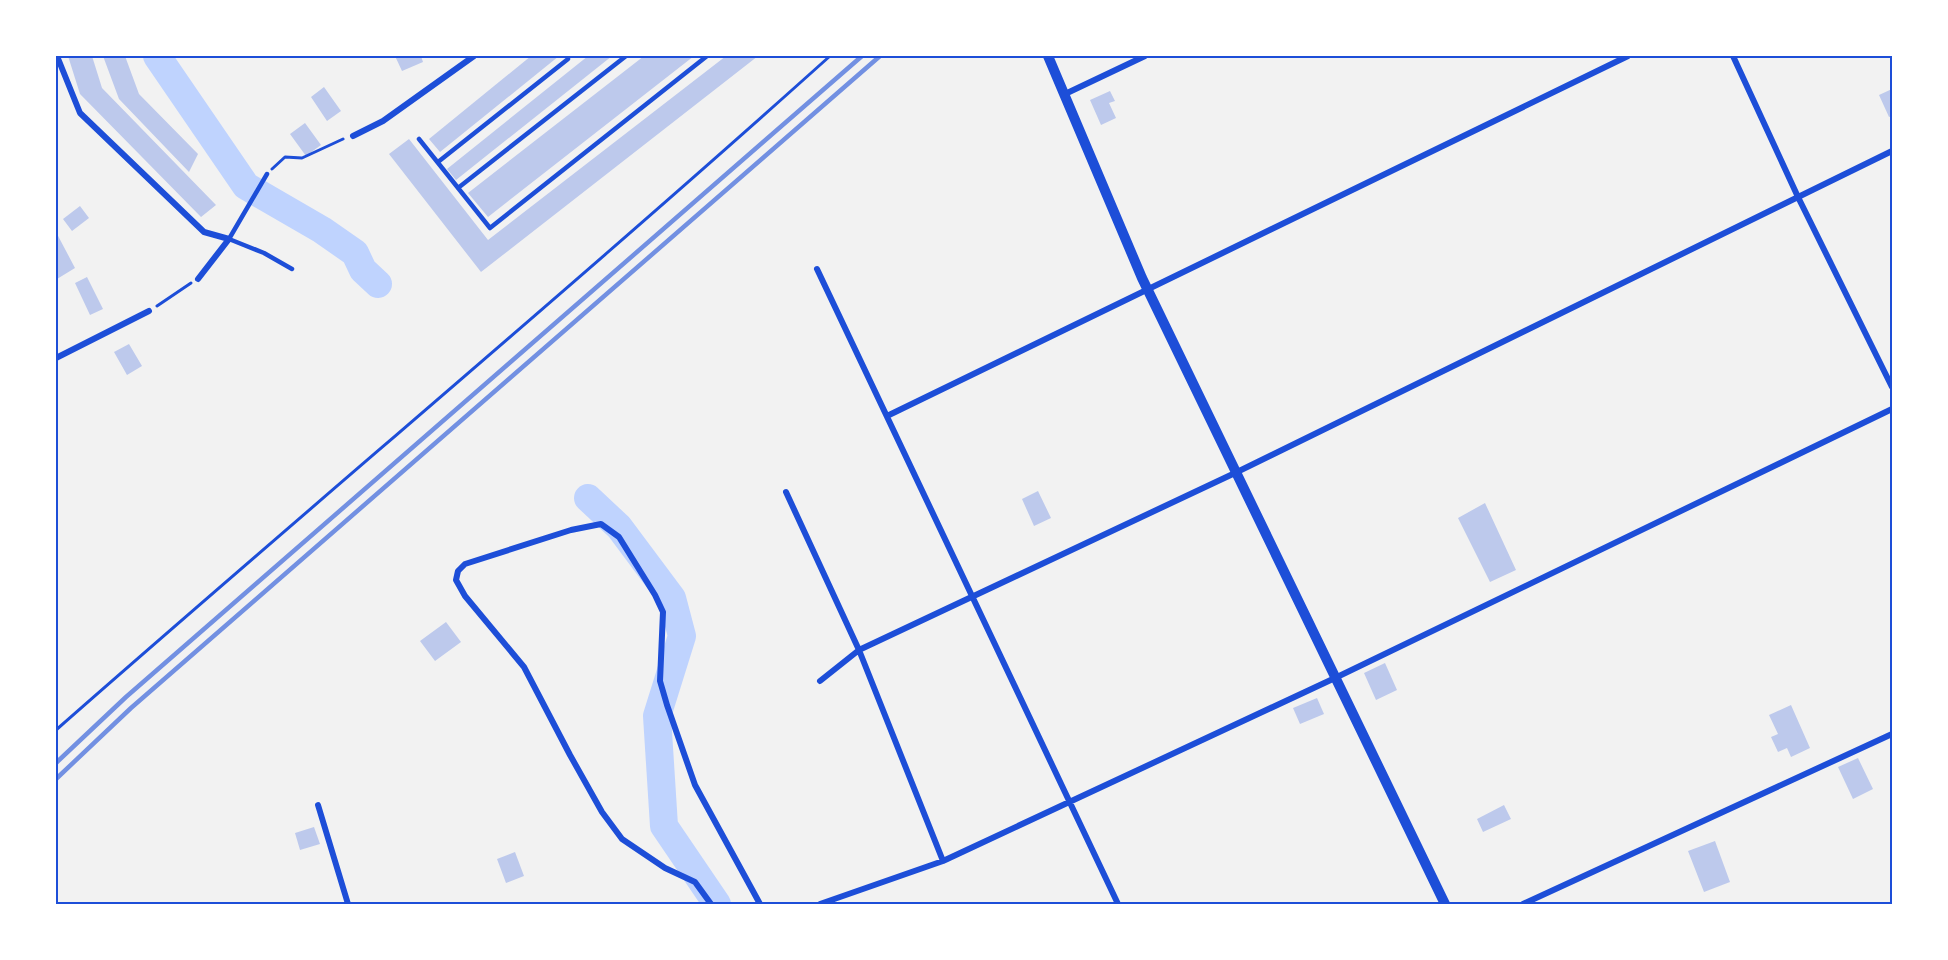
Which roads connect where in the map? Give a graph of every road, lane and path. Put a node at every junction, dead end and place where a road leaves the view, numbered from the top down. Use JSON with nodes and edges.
{"nodes":[{"id":1,"x":57,"y":56,"type":"edge"},
{"id":2,"x":474,"y":56,"type":"edge"},
{"id":3,"x":626,"y":56,"type":"edge"},
{"id":4,"x":706,"y":56,"type":"edge"},
{"id":5,"x":830,"y":56,"type":"edge"},
{"id":6,"x":1048,"y":56,"type":"edge"},
{"id":7,"x":1145,"y":56,"type":"edge"},
{"id":8,"x":1628,"y":56,"type":"edge"},
{"id":9,"x":1733,"y":56,"type":"edge"},
{"id":10,"x":568,"y":59,"type":"dead end"},
{"id":11,"x":1065,"y":94,"type":"junction"},
{"id":12,"x":353,"y":136,"type":"joint"},
{"id":13,"x":420,"y":139,"type":"dead end"},
{"id":14,"x":1893,"y":151,"type":"edge"},
{"id":15,"x":438,"y":162,"type":"junction"},
{"id":16,"x":267,"y":174,"type":"joint"},
{"id":17,"x":459,"y":188,"type":"junction"},
{"id":18,"x":1798,"y":197,"type":"junction"},
{"id":19,"x":229,"y":239,"type":"junction"},
{"id":20,"x":292,"y":269,"type":"dead end"},
{"id":21,"x":817,"y":269,"type":"dead end"},
{"id":22,"x":198,"y":279,"type":"joint"},
{"id":23,"x":1147,"y":288,"type":"junction"},
{"id":24,"x":149,"y":311,"type":"joint"},
{"id":25,"x":56,"y":358,"type":"edge"},
{"id":26,"x":1893,"y":387,"type":"edge"},
{"id":27,"x":1893,"y":409,"type":"edge"},
{"id":28,"x":887,"y":416,"type":"junction"},
{"id":29,"x":1235,"y":473,"type":"junction"},
{"id":30,"x":786,"y":492,"type":"dead end"},
{"id":31,"x":972,"y":594,"type":"junction"},
{"id":32,"x":859,"y":650,"type":"junction"},
{"id":33,"x":1335,"y":678,"type":"junction"},
{"id":34,"x":820,"y":681,"type":"dead end"},
{"id":35,"x":56,"y":730,"type":"edge"},
{"id":36,"x":1893,"y":734,"type":"edge"},
{"id":37,"x":1069,"y":802,"type":"junction"},
{"id":38,"x":318,"y":806,"type":"dead end"},
{"id":39,"x":943,"y":861,"type":"junction"},
{"id":40,"x":348,"y":904,"type":"edge"},
{"id":41,"x":711,"y":904,"type":"edge"},
{"id":42,"x":760,"y":904,"type":"edge"},
{"id":43,"x":820,"y":904,"type":"edge"},
{"id":44,"x":1118,"y":904,"type":"edge"},
{"id":45,"x":1445,"y":904,"type":"edge"},
{"id":46,"x":1523,"y":904,"type":"edge"}],
"edges":[{"from":1,"to":19,"type":"street"},
{"from":2,"to":12,"type":"street"},
{"from":3,"to":17,"type":"lane"},
{"from":4,"to":17,"type":"lane"},
{"from":5,"to":35,"type":"path"},
{"from":6,"to":11,"type":"street"},
{"from":7,"to":11,"type":"street"},
{"from":8,"to":23,"type":"street"},
{"from":9,"to":18,"type":"street"},
{"from":10,"to":15,"type":"lane"},
{"from":11,"to":23,"type":"street"},
{"from":12,"to":16,"type":"path"},
{"from":13,"to":15,"type":"lane"},
{"from":14,"to":18,"type":"street"},
{"from":15,"to":17,"type":"lane"},
{"from":16,"to":19,"type":"lane"},
{"from":18,"to":26,"type":"street"},
{"from":18,"to":29,"type":"street"},
{"from":19,"to":20,"type":"lane"},
{"from":19,"to":22,"type":"street"},
{"from":21,"to":28,"type":"street"},
{"from":22,"to":24,"type":"path"},
{"from":23,"to":28,"type":"street"},
{"from":23,"to":29,"type":"street"},
{"from":24,"to":25,"type":"street"},
{"from":27,"to":33,"type":"street"},
{"from":28,"to":31,"type":"street"},
{"from":29,"to":31,"type":"street"},
{"from":29,"to":33,"type":"street"},
{"from":30,"to":32,"type":"street"},
{"from":31,"to":32,"type":"street"},
{"from":31,"to":37,"type":"street"},
{"from":32,"to":34,"type":"street"},
{"from":32,"to":39,"type":"street"},
{"from":33,"to":37,"type":"street"},
{"from":33,"to":45,"type":"street"},
{"from":36,"to":46,"type":"street"},
{"from":37,"to":39,"type":"street"},
{"from":37,"to":44,"type":"street"},
{"from":38,"to":40,"type":"street"},
{"from":39,"to":43,"type":"street"},
{"from":41,"to":42,"type":"street"}]}
